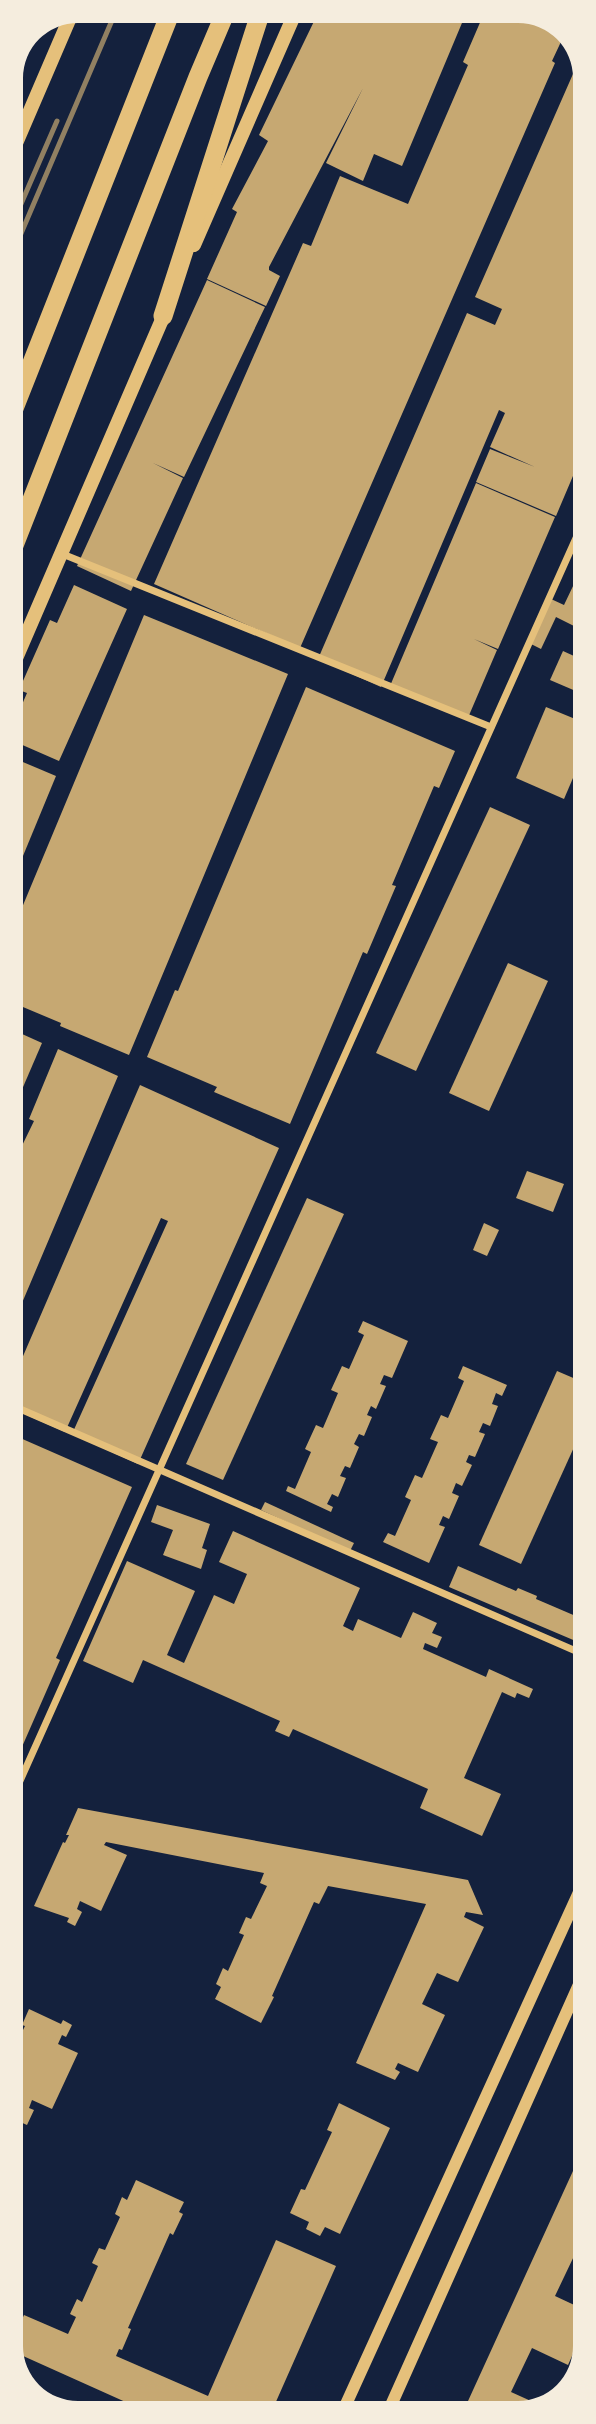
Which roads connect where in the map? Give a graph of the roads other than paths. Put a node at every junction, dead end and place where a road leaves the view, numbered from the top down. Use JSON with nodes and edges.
{"nodes":[{"id":1,"x":166,"y":23,"type":"edge"},
{"id":2,"x":221,"y":23,"type":"edge"},
{"id":3,"x":257,"y":23,"type":"edge"},
{"id":4,"x":291,"y":23,"type":"edge"},
{"id":5,"x":67,"y":24,"type":"edge"},
{"id":6,"x":23,"y":125,"type":"edge"},
{"id":7,"x":163,"y":316,"type":"junction"},
{"id":8,"x":23,"y":385,"type":"edge"},
{"id":9,"x":23,"y":522,"type":"edge"},
{"id":10,"x":573,"y":543,"type":"edge"},
{"id":11,"x":60,"y":553,"type":"junction"},
{"id":12,"x":23,"y":641,"type":"edge"},
{"id":13,"x":491,"y":727,"type":"junction"},
{"id":14,"x":23,"y":1410,"type":"edge"},
{"id":15,"x":158,"y":1470,"type":"junction"},
{"id":16,"x":573,"y":1650,"type":"edge"},
{"id":17,"x":23,"y":1774,"type":"edge"},
{"id":18,"x":573,"y":1905,"type":"edge"},
{"id":19,"x":573,"y":1998,"type":"edge"},
{"id":20,"x":347,"y":2401,"type":"edge"},
{"id":21,"x":393,"y":2401,"type":"edge"}],
"edges":[{"from":1,"to":8,"type":"highway"},
{"from":2,"to":9,"type":"highway"},
{"from":3,"to":7,"type":"highway"},
{"from":4,"to":7,"type":"main road"},
{"from":5,"to":6,"type":"main road"},
{"from":7,"to":11,"type":"main road"},
{"from":10,"to":13,"type":"street"},
{"from":11,"to":12,"type":"main road"},
{"from":11,"to":13,"type":"street"},
{"from":13,"to":15,"type":"street"},
{"from":14,"to":15,"type":"street"},
{"from":15,"to":16,"type":"street"},
{"from":15,"to":17,"type":"street"},
{"from":18,"to":20,"type":"street"},
{"from":19,"to":21,"type":"street"}]}
